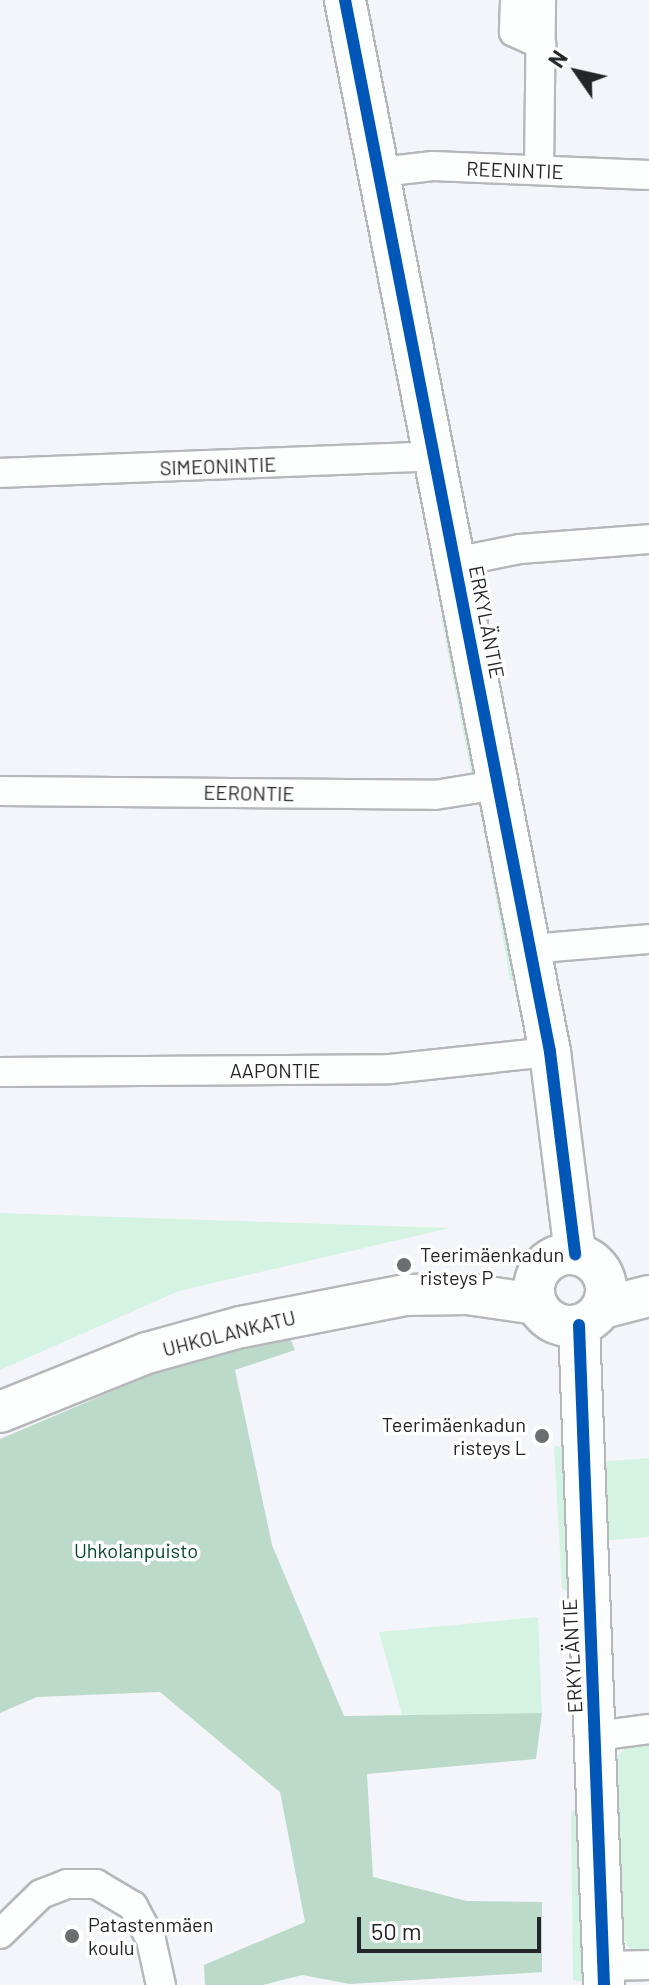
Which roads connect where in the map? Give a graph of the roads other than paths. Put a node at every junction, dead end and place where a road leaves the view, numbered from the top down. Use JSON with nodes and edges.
{"nodes":[{"id":1,"x":345,"y":0,"type":"edge"},
{"id":2,"x":515,"y":0,"type":"edge"},
{"id":3,"x":541,"y":0,"type":"edge"},
{"id":4,"x":541,"y":44,"type":"junction"},
{"id":5,"x":539,"y":170,"type":"junction"},
{"id":6,"x":381,"y":172,"type":"junction"},
{"id":7,"x":649,"y":175,"type":"edge"},
{"id":8,"x":435,"y":456,"type":"junction"},
{"id":9,"x":0,"y":473,"type":"edge"},
{"id":10,"x":649,"y":539,"type":"edge"},
{"id":11,"x":455,"y":562,"type":"junction"},
{"id":12,"x":497,"y":785,"type":"junction"},
{"id":13,"x":0,"y":791,"type":"edge"},
{"id":14,"x":649,"y":939,"type":"edge"},
{"id":15,"x":530,"y":949,"type":"junction"},
{"id":16,"x":550,"y":1052,"type":"junction"},
{"id":17,"x":0,"y":1072,"type":"edge"},
{"id":18,"x":649,"y":1279,"type":"edge"},
{"id":19,"x":537,"y":1288,"type":"junction"},
{"id":20,"x":590,"y":1290,"type":"junction"},
{"id":21,"x":649,"y":1296,"type":"edge"},
{"id":22,"x":0,"y":1412,"type":"edge"},
{"id":23,"x":649,"y":1729,"type":"edge"},
{"id":24,"x":596,"y":1736,"type":"junction"},
{"id":25,"x":0,"y":1934,"type":"edge"},
{"id":26,"x":649,"y":1965,"type":"edge"},
{"id":27,"x":604,"y":1976,"type":"edge"},
{"id":28,"x":161,"y":1985,"type":"edge"}],
"edges":[{"from":1,"to":6,"type":"street","name":"ERKYLÄNTIE"},
{"from":2,"to":4,"type":"street"},
{"from":3,"to":4,"type":"street"},
{"from":4,"to":5,"type":"street"},
{"from":5,"to":6,"type":"street","name":"REENINTIE"},
{"from":5,"to":7,"type":"street","name":"REENINTIE"},
{"from":6,"to":8,"type":"street","name":"ERKYLÄNTIE"},
{"from":8,"to":9,"type":"street","name":"SIMEONINTIE"},
{"from":8,"to":11,"type":"street","name":"ERKYLÄNTIE"},
{"from":10,"to":11,"type":"street"},
{"from":11,"to":12,"type":"street","name":"ERKYLÄNTIE"},
{"from":12,"to":13,"type":"street","name":"EERONTIE"},
{"from":12,"to":15,"type":"street","name":"ERKYLÄNTIE"},
{"from":14,"to":15,"type":"street"},
{"from":15,"to":16,"type":"street","name":"ERKYLÄNTIE"},
{"from":16,"to":17,"type":"street","name":"AAPONTIE"},
{"from":16,"to":20,"type":"street","name":"ERKYLÄNTIE"},
{"from":18,"to":20,"type":"street"},
{"from":19,"to":20,"type":"street"},
{"from":19,"to":20,"type":"street"},
{"from":19,"to":22,"type":"street","name":"UHKOLANKATU"},
{"from":20,"to":21,"type":"street"},
{"from":20,"to":24,"type":"street","name":"ERKYLÄNTIE"},
{"from":23,"to":24,"type":"street"},
{"from":24,"to":27,"type":"street","name":"ERKYLÄNTIE"},
{"from":25,"to":28,"type":"street"},
{"from":26,"to":27,"type":"street"}]}
